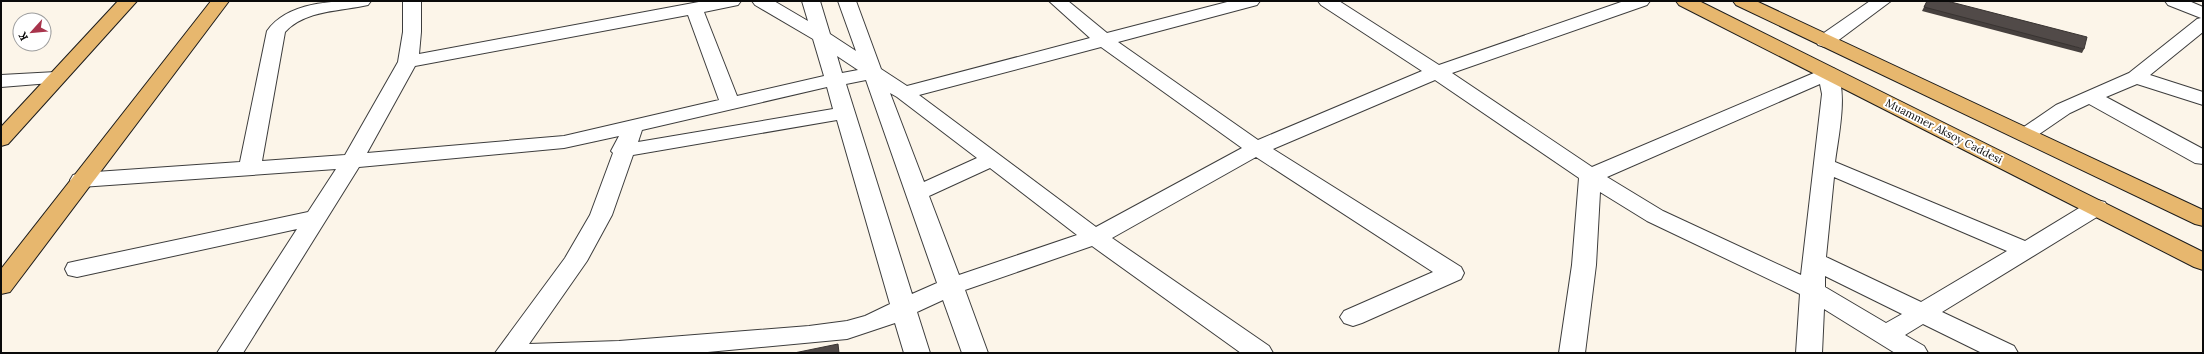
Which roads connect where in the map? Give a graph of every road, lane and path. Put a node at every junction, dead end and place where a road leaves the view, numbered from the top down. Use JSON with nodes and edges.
{"nodes":[{"id":1,"x":128,"y":1,"type":"edge"},
{"id":2,"x":220,"y":1,"type":"edge"},
{"id":3,"x":362,"y":1,"type":"edge"},
{"id":4,"x":732,"y":1,"type":"edge"},
{"id":5,"x":761,"y":1,"type":"edge"},
{"id":6,"x":811,"y":1,"type":"edge"},
{"id":7,"x":847,"y":1,"type":"edge"},
{"id":8,"x":1058,"y":1,"type":"edge"},
{"id":9,"x":1251,"y":1,"type":"edge"},
{"id":10,"x":1326,"y":1,"type":"edge"},
{"id":11,"x":1641,"y":1,"type":"edge"},
{"id":12,"x":1685,"y":1,"type":"edge"},
{"id":13,"x":1742,"y":1,"type":"edge"},
{"id":14,"x":1882,"y":1,"type":"edge"},
{"id":15,"x":2174,"y":1,"type":"edge"},
{"id":16,"x":416,"y":2,"type":"edge"},
{"id":17,"x":694,"y":8,"type":"junction"},
{"id":18,"x":2203,"y":13,"type":"edge"},
{"id":19,"x":2203,"y":23,"type":"edge"},
{"id":20,"x":821,"y":36,"type":"junction"},
{"id":21,"x":1103,"y":39,"type":"junction"},
{"id":22,"x":1826,"y":41,"type":"junction"},
{"id":23,"x":408,"y":62,"type":"junction"},
{"id":24,"x":1437,"y":72,"type":"junction"},
{"id":25,"x":873,"y":73,"type":"junction"},
{"id":26,"x":1828,"y":73,"type":"junction"},
{"id":27,"x":2136,"y":77,"type":"junction"},
{"id":28,"x":56,"y":78,"type":"junction"},
{"id":29,"x":834,"y":80,"type":"junction"},
{"id":30,"x":1,"y":81,"type":"edge"},
{"id":31,"x":904,"y":93,"type":"junction"},
{"id":32,"x":2089,"y":96,"type":"junction"},
{"id":33,"x":2203,"y":99,"type":"edge"},
{"id":34,"x":730,"y":104,"type":"junction"},
{"id":35,"x":844,"y":114,"type":"junction"},
{"id":36,"x":633,"y":126,"type":"junction"},
{"id":37,"x":2025,"y":135,"type":"junction"},
{"id":38,"x":1,"y":140,"type":"edge"},
{"id":39,"x":1256,"y":148,"type":"junction"},
{"id":40,"x":622,"y":151,"type":"junction"},
{"id":41,"x":2203,"y":158,"type":"edge"},
{"id":42,"x":352,"y":160,"type":"junction"},
{"id":43,"x":991,"y":160,"type":"junction"},
{"id":44,"x":1824,"y":164,"type":"junction"},
{"id":45,"x":250,"y":168,"type":"junction"},
{"id":46,"x":1590,"y":176,"type":"junction"},
{"id":47,"x":81,"y":180,"type":"junction"},
{"id":48,"x":917,"y":193,"type":"junction"},
{"id":49,"x":2097,"y":207,"type":"junction"},
{"id":50,"x":314,"y":218,"type":"junction"},
{"id":51,"x":2203,"y":219,"type":"edge"},
{"id":52,"x":1095,"y":237,"type":"junction"},
{"id":53,"x":2026,"y":250,"type":"junction"},
{"id":54,"x":1814,"y":261,"type":"junction"},
{"id":55,"x":2203,"y":262,"type":"edge"},
{"id":56,"x":76,"y":269,"type":"dead end"},
{"id":57,"x":1,"y":286,"type":"edge"},
{"id":58,"x":951,"y":286,"type":"junction"},
{"id":59,"x":1812,"y":290,"type":"junction"},
{"id":60,"x":904,"y":308,"type":"junction"},
{"id":61,"x":1922,"y":313,"type":"junction"},
{"id":62,"x":1353,"y":317,"type":"dead end"},
{"id":63,"x":1886,"y":335,"type":"junction"},
{"id":64,"x":764,"y":346,"type":"edge"},
{"id":65,"x":230,"y":353,"type":"edge"},
{"id":66,"x":508,"y":353,"type":"edge"},
{"id":67,"x":526,"y":353,"type":"edge"},
{"id":68,"x":916,"y":353,"type":"edge"},
{"id":69,"x":975,"y":353,"type":"edge"},
{"id":70,"x":1260,"y":353,"type":"edge"},
{"id":71,"x":1572,"y":353,"type":"edge"},
{"id":72,"x":1809,"y":353,"type":"edge"},
{"id":73,"x":1915,"y":353,"type":"edge"},
{"id":74,"x":2005,"y":353,"type":"edge"}],
"edges":[{"from":1,"to":28,"type":"main road"},
{"from":2,"to":47,"type":"main road"},
{"from":3,"to":45,"type":"street"},
{"from":4,"to":17,"type":"street"},
{"from":5,"to":20,"type":"street"},
{"from":6,"to":20,"type":"street"},
{"from":7,"to":25,"type":"street"},
{"from":8,"to":21,"type":"street"},
{"from":9,"to":21,"type":"street"},
{"from":10,"to":24,"type":"street"},
{"from":11,"to":24,"type":"street"},
{"from":12,"to":26,"type":"main road","name":"Muammer Aksoy Caddesi"},
{"from":13,"to":22,"type":"main road"},
{"from":14,"to":22,"type":"street"},
{"from":15,"to":18,"type":"street"},
{"from":16,"to":23,"type":"street"},
{"from":17,"to":23,"type":"street"},
{"from":17,"to":34,"type":"street"},
{"from":19,"to":27,"type":"street"},
{"from":20,"to":25,"type":"street"},
{"from":20,"to":29,"type":"street"},
{"from":21,"to":31,"type":"street"},
{"from":21,"to":39,"type":"street"},
{"from":22,"to":37,"type":"main road"},
{"from":23,"to":42,"type":"street"},
{"from":24,"to":39,"type":"street"},
{"from":24,"to":46,"type":"street"},
{"from":25,"to":29,"type":"street"},
{"from":25,"to":31,"type":"street"},
{"from":25,"to":48,"type":"street"},
{"from":26,"to":44,"type":"street"},
{"from":26,"to":46,"type":"street"},
{"from":26,"to":49,"type":"main road","name":"Muammer Aksoy Caddesi"},
{"from":27,"to":32,"type":"street"},
{"from":27,"to":33,"type":"street"},
{"from":28,"to":30,"type":"street"},
{"from":28,"to":38,"type":"main road"},
{"from":29,"to":34,"type":"street"},
{"from":29,"to":35,"type":"street"},
{"from":31,"to":43,"type":"street"},
{"from":32,"to":37,"type":"street"},
{"from":32,"to":41,"type":"street"},
{"from":34,"to":36,"type":"street"},
{"from":35,"to":40,"type":"street"},
{"from":35,"to":60,"type":"street"},
{"from":36,"to":40,"type":"street"},
{"from":36,"to":42,"type":"street"},
{"from":37,"to":51,"type":"main road"},
{"from":39,"to":52,"type":"street"},
{"from":39,"to":62,"type":"street"},
{"from":40,"to":66,"type":"street"},
{"from":42,"to":45,"type":"street"},
{"from":42,"to":50,"type":"street"},
{"from":43,"to":48,"type":"street"},
{"from":43,"to":52,"type":"street"},
{"from":44,"to":53,"type":"street"},
{"from":44,"to":54,"type":"street"},
{"from":45,"to":47,"type":"street"},
{"from":46,"to":59,"type":"street"},
{"from":46,"to":71,"type":"street"},
{"from":47,"to":57,"type":"main road"},
{"from":48,"to":58,"type":"street"},
{"from":49,"to":53,"type":"street"},
{"from":49,"to":55,"type":"main road","name":"Muammer Aksoy Caddesi"},
{"from":50,"to":56,"type":"street"},
{"from":50,"to":65,"type":"street"},
{"from":52,"to":58,"type":"street"},
{"from":52,"to":70,"type":"street"},
{"from":53,"to":61,"type":"street"},
{"from":54,"to":59,"type":"street"},
{"from":54,"to":61,"type":"street"},
{"from":58,"to":60,"type":"street"},
{"from":58,"to":69,"type":"street"},
{"from":59,"to":63,"type":"street"},
{"from":59,"to":72,"type":"street"},
{"from":60,"to":64,"type":"street"},
{"from":60,"to":68,"type":"street"},
{"from":61,"to":63,"type":"street"},
{"from":61,"to":74,"type":"street"},
{"from":63,"to":73,"type":"street"},
{"from":64,"to":67,"type":"street"}]}
